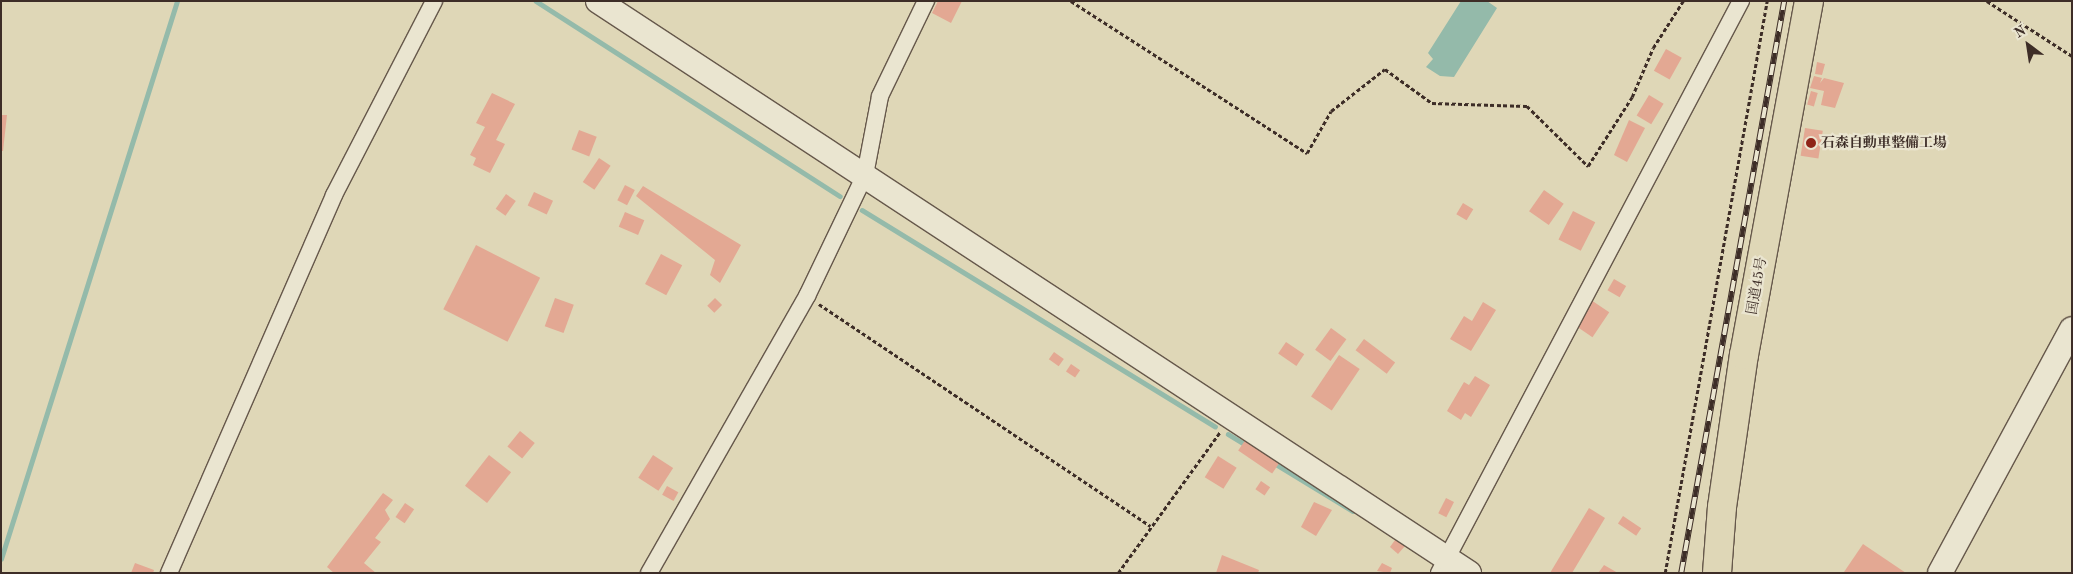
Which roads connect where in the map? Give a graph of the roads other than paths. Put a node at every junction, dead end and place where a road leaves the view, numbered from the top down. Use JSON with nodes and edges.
{"nodes":[{"id":1,"x":434,"y":1,"type":"edge"},
{"id":2,"x":598,"y":1,"type":"edge"},
{"id":3,"x":926,"y":1,"type":"edge"},
{"id":4,"x":1741,"y":1,"type":"edge"},
{"id":5,"x":1809,"y":1,"type":"edge"},
{"id":6,"x":865,"y":175,"type":"junction"},
{"id":7,"x":2072,"y":329,"type":"edge"},
{"id":8,"x":1443,"y":566,"type":"edge"},
{"id":9,"x":169,"y":573,"type":"edge"},
{"id":10,"x":649,"y":573,"type":"edge"},
{"id":11,"x":1469,"y":573,"type":"edge"},
{"id":12,"x":1718,"y":573,"type":"edge"},
{"id":13,"x":1940,"y":573,"type":"edge"}],
"edges":[{"from":1,"to":9,"type":"street"},
{"from":2,"to":6,"type":"street"},
{"from":3,"to":6,"type":"street"},
{"from":4,"to":8,"type":"street"},
{"from":5,"to":12,"type":"highway","name":"国道45号"},
{"from":6,"to":8,"type":"street"},
{"from":6,"to":10,"type":"street"},
{"from":7,"to":13,"type":"street"},
{"from":8,"to":11,"type":"street"}]}
